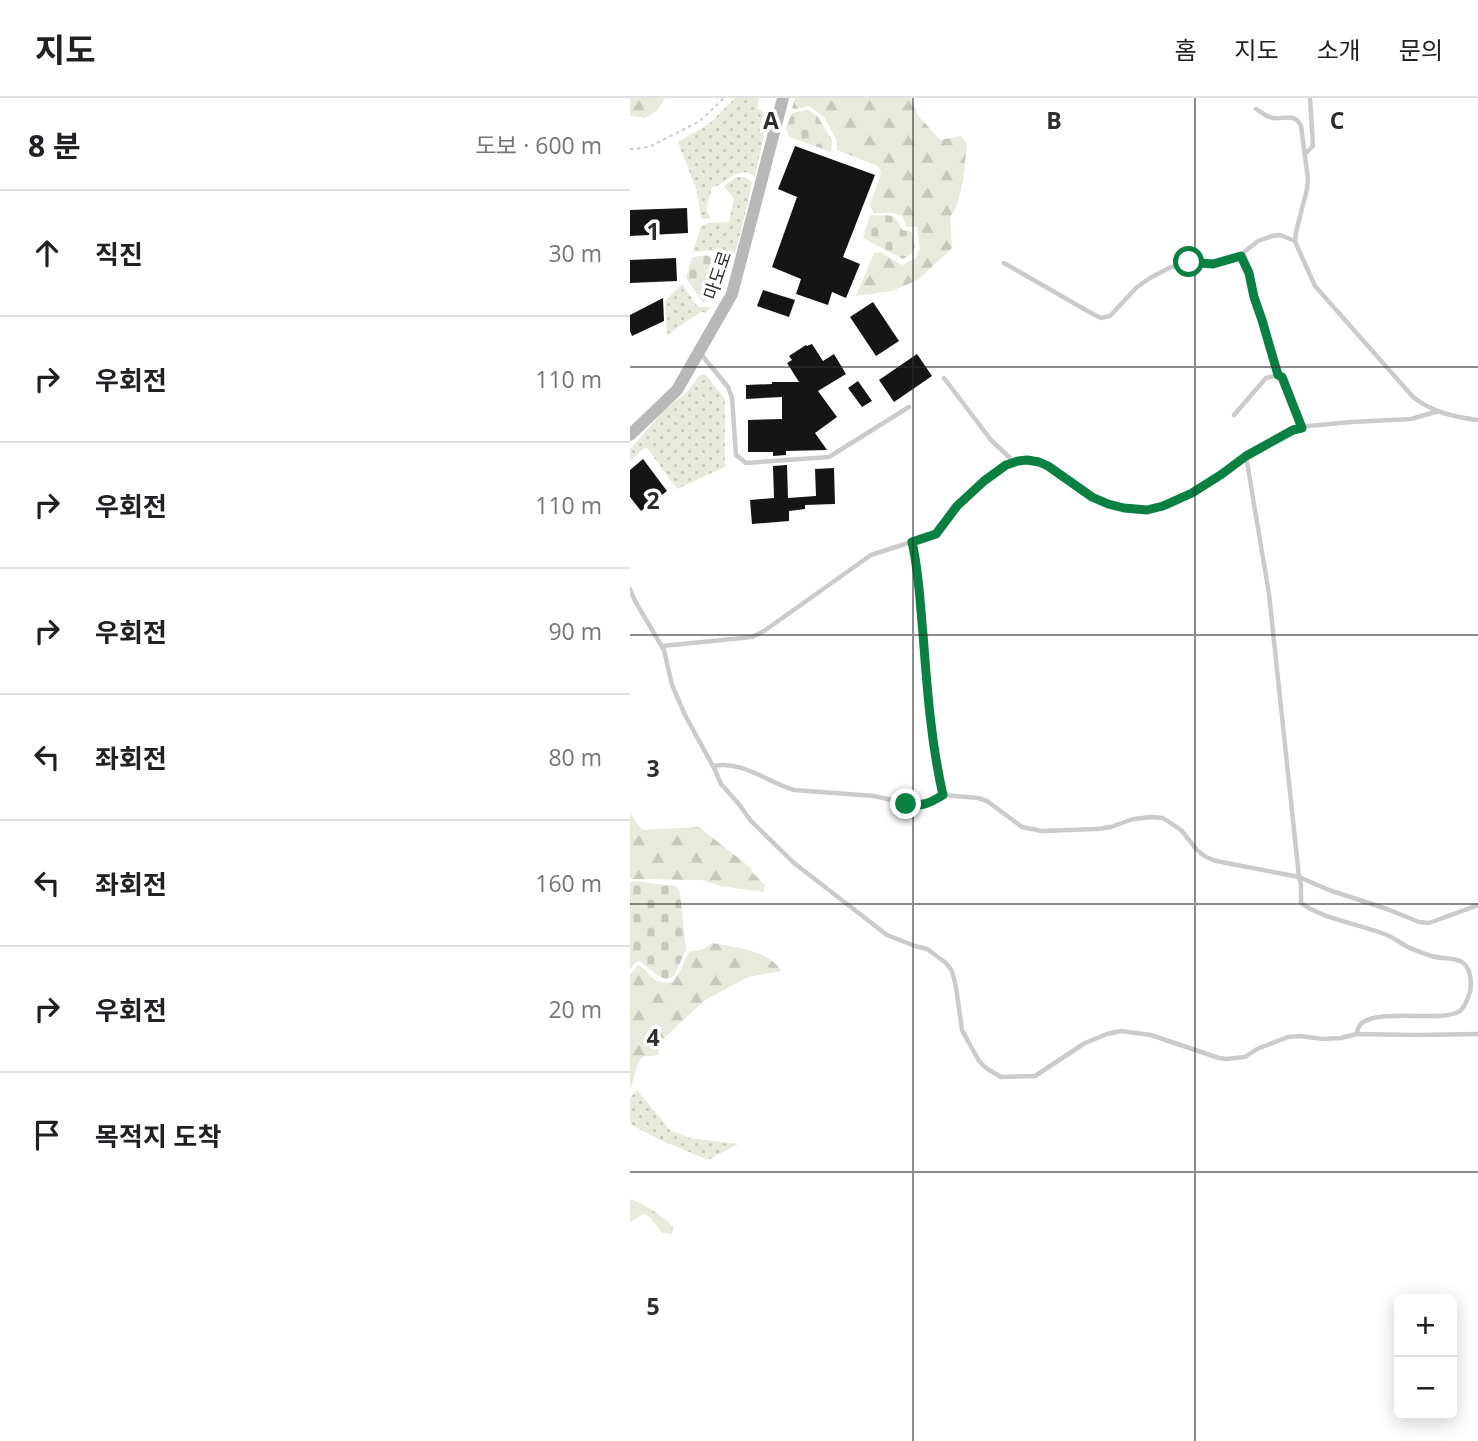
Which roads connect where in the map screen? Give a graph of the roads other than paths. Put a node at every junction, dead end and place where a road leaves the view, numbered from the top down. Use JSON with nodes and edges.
{"nodes":[{"id":1,"x":783,"y":98,"type":"edge"},
{"id":2,"x":1310,"y":98,"type":"edge"},
{"id":3,"x":1256,"y":109,"type":"dead end"},
{"id":4,"x":1305,"y":154,"type":"junction"},
{"id":5,"x":1295,"y":241,"type":"junction"},
{"id":6,"x":1241,"y":256,"type":"junction"},
{"id":7,"x":1004,"y":263,"type":"dead end"},
{"id":8,"x":699,"y":352,"type":"junction"},
{"id":9,"x":1278,"y":375,"type":"junction"},
{"id":10,"x":944,"y":378,"type":"dead end"},
{"id":11,"x":909,"y":407,"type":"dead end"},
{"id":12,"x":1438,"y":411,"type":"junction"},
{"id":13,"x":1234,"y":415,"type":"dead end"},
{"id":14,"x":1478,"y":420,"type":"edge"},
{"id":15,"x":1302,"y":428,"type":"junction"},
{"id":16,"x":630,"y":435,"type":"edge"},
{"id":17,"x":1246,"y":456,"type":"junction"},
{"id":18,"x":1012,"y":463,"type":"junction"},
{"id":19,"x":912,"y":542,"type":"junction"},
{"id":20,"x":630,"y":589,"type":"edge"},
{"id":21,"x":662,"y":646,"type":"junction"},
{"id":22,"x":713,"y":766,"type":"junction"},
{"id":23,"x":943,"y":795,"type":"junction"},
{"id":24,"x":1299,"y":877,"type":"junction"},
{"id":25,"x":1478,"y":905,"type":"edge"},
{"id":26,"x":1357,"y":1034,"type":"junction"},
{"id":27,"x":1478,"y":1034,"type":"edge"}],
"edges":[{"from":1,"to":8,"type":"main road","name":"마도로"},
{"from":2,"to":4,"type":"lane"},
{"from":3,"to":4,"type":"lane"},
{"from":4,"to":5,"type":"lane"},
{"from":5,"to":6,"type":"lane"},
{"from":5,"to":12,"type":"lane"},
{"from":6,"to":7,"type":"lane"},
{"from":6,"to":9,"type":"lane"},
{"from":8,"to":11,"type":"lane"},
{"from":8,"to":16,"type":"main road","name":"마도로"},
{"from":9,"to":13,"type":"lane"},
{"from":9,"to":15,"type":"lane"},
{"from":10,"to":18,"type":"lane"},
{"from":12,"to":14,"type":"lane"},
{"from":12,"to":15,"type":"lane"},
{"from":15,"to":17,"type":"lane"},
{"from":17,"to":18,"type":"lane"},
{"from":17,"to":24,"type":"lane"},
{"from":18,"to":19,"type":"lane"},
{"from":19,"to":21,"type":"lane"},
{"from":19,"to":23,"type":"lane"},
{"from":20,"to":21,"type":"lane"},
{"from":21,"to":22,"type":"lane"},
{"from":22,"to":23,"type":"lane"},
{"from":22,"to":26,"type":"lane"},
{"from":23,"to":24,"type":"lane"},
{"from":24,"to":25,"type":"lane"},
{"from":24,"to":26,"type":"lane"},
{"from":26,"to":27,"type":"lane"}]}
